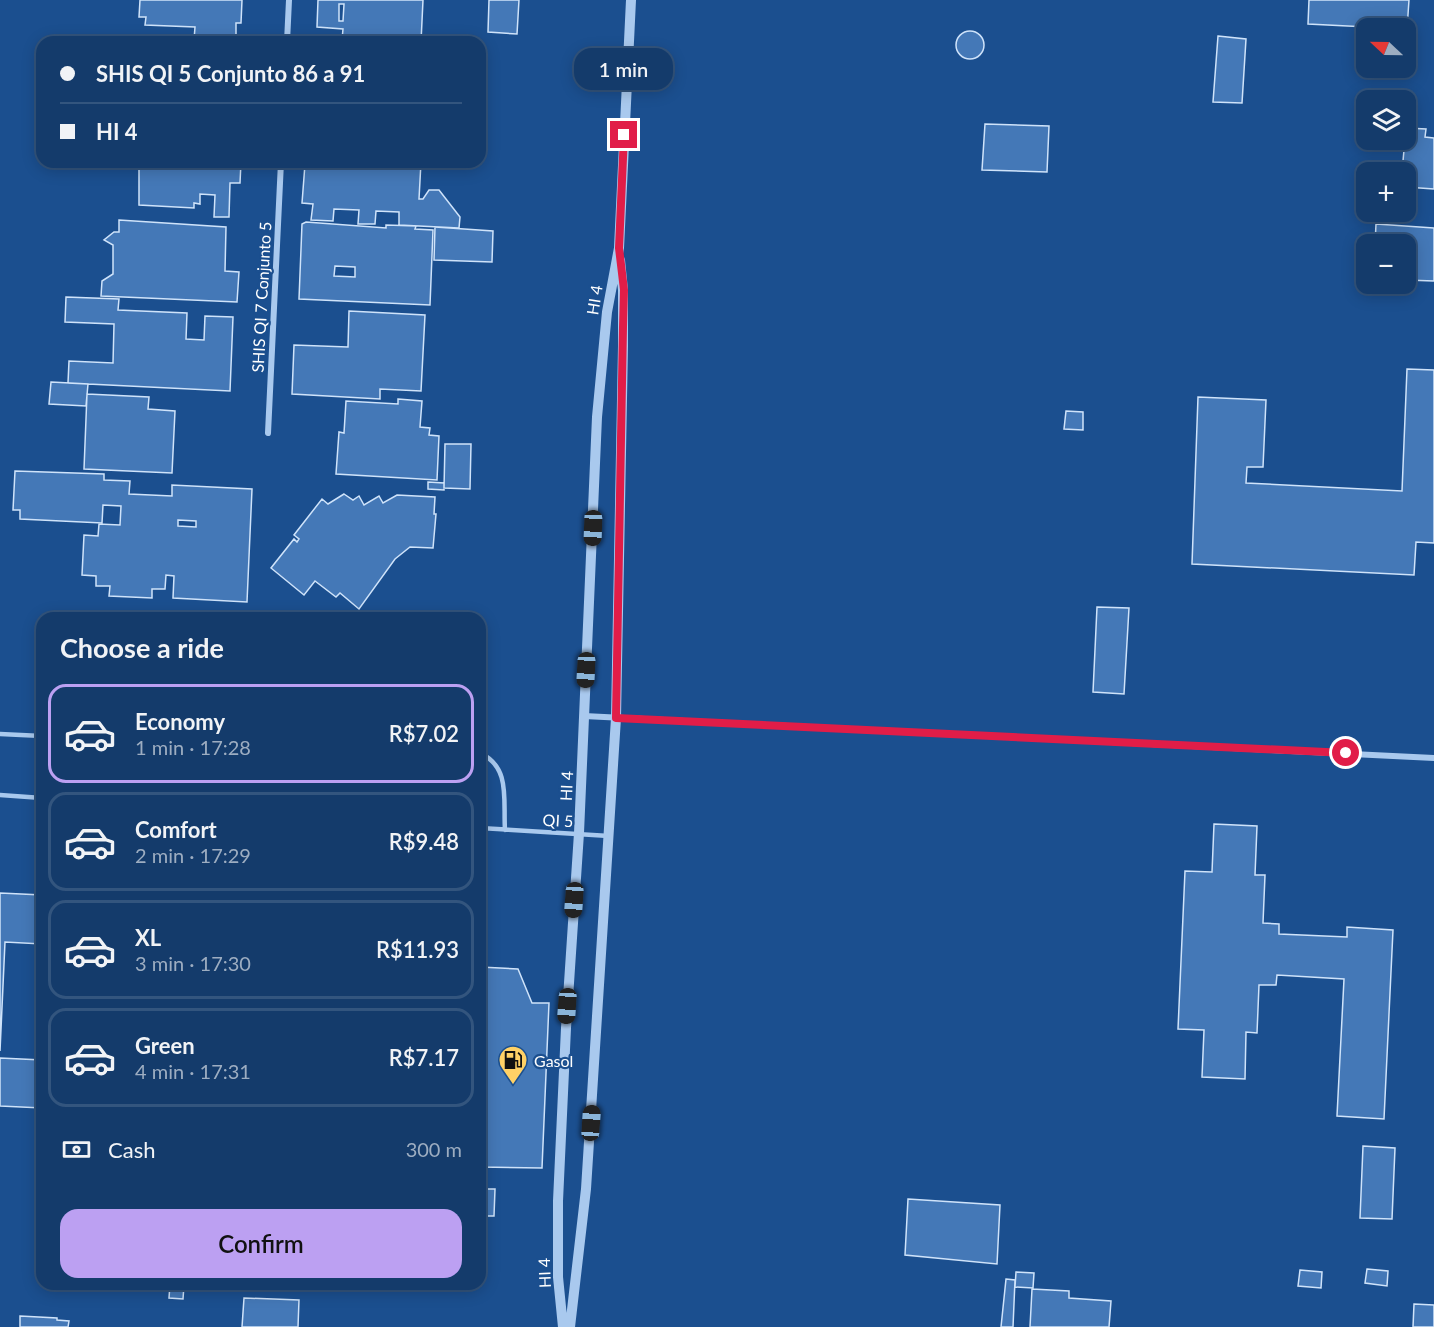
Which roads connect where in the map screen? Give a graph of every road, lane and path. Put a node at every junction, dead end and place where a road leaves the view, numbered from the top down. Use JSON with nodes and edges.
{"nodes":[{"id":1,"x":289,"y":0,"type":"edge"},
{"id":2,"x":630,"y":0,"type":"edge"},
{"id":3,"x":287,"y":36,"type":"edge"},
{"id":4,"x":281,"y":168,"type":"edge"},
{"id":5,"x":619,"y":248,"type":"junction"},
{"id":6,"x":268,"y":434,"type":"dead end"},
{"id":7,"x":584,"y":716,"type":"junction"},
{"id":8,"x":616,"y":718,"type":"junction"},
{"id":9,"x":0,"y":734,"type":"edge"},
{"id":10,"x":36,"y":736,"type":"edge"},
{"id":11,"x":486,"y":756,"type":"edge"},
{"id":12,"x":1434,"y":758,"type":"edge"},
{"id":13,"x":0,"y":795,"type":"edge"},
{"id":14,"x":36,"y":798,"type":"edge"},
{"id":15,"x":486,"y":828,"type":"edge"},
{"id":16,"x":505,"y":830,"type":"junction"},
{"id":17,"x":579,"y":833,"type":"junction"},
{"id":18,"x":609,"y":836,"type":"junction"},
{"id":19,"x":563,"y":1327,"type":"edge"},
{"id":20,"x":570,"y":1327,"type":"edge"}],
"edges":[{"from":1,"to":3,"type":"street"},
{"from":2,"to":5,"type":"street","name":"HI 4"},
{"from":4,"to":6,"type":"street","name":"SHIS QI 7 Conjunto 5"},
{"from":5,"to":7,"type":"street","name":"HI 4"},
{"from":5,"to":8,"type":"street","name":"HI 4"},
{"from":7,"to":8,"type":"street"},
{"from":7,"to":17,"type":"street","name":"HI 4"},
{"from":8,"to":12,"type":"street"},
{"from":8,"to":18,"type":"street","name":"HI 4"},
{"from":9,"to":10,"type":"lane"},
{"from":11,"to":16,"type":"lane"},
{"from":13,"to":14,"type":"lane"},
{"from":15,"to":16,"type":"lane","name":"QI 5"},
{"from":16,"to":17,"type":"lane","name":"QI 5"},
{"from":17,"to":18,"type":"lane","name":"QI 5"},
{"from":17,"to":19,"type":"street","name":"HI 4"},
{"from":18,"to":20,"type":"street","name":"HI 4"}]}
